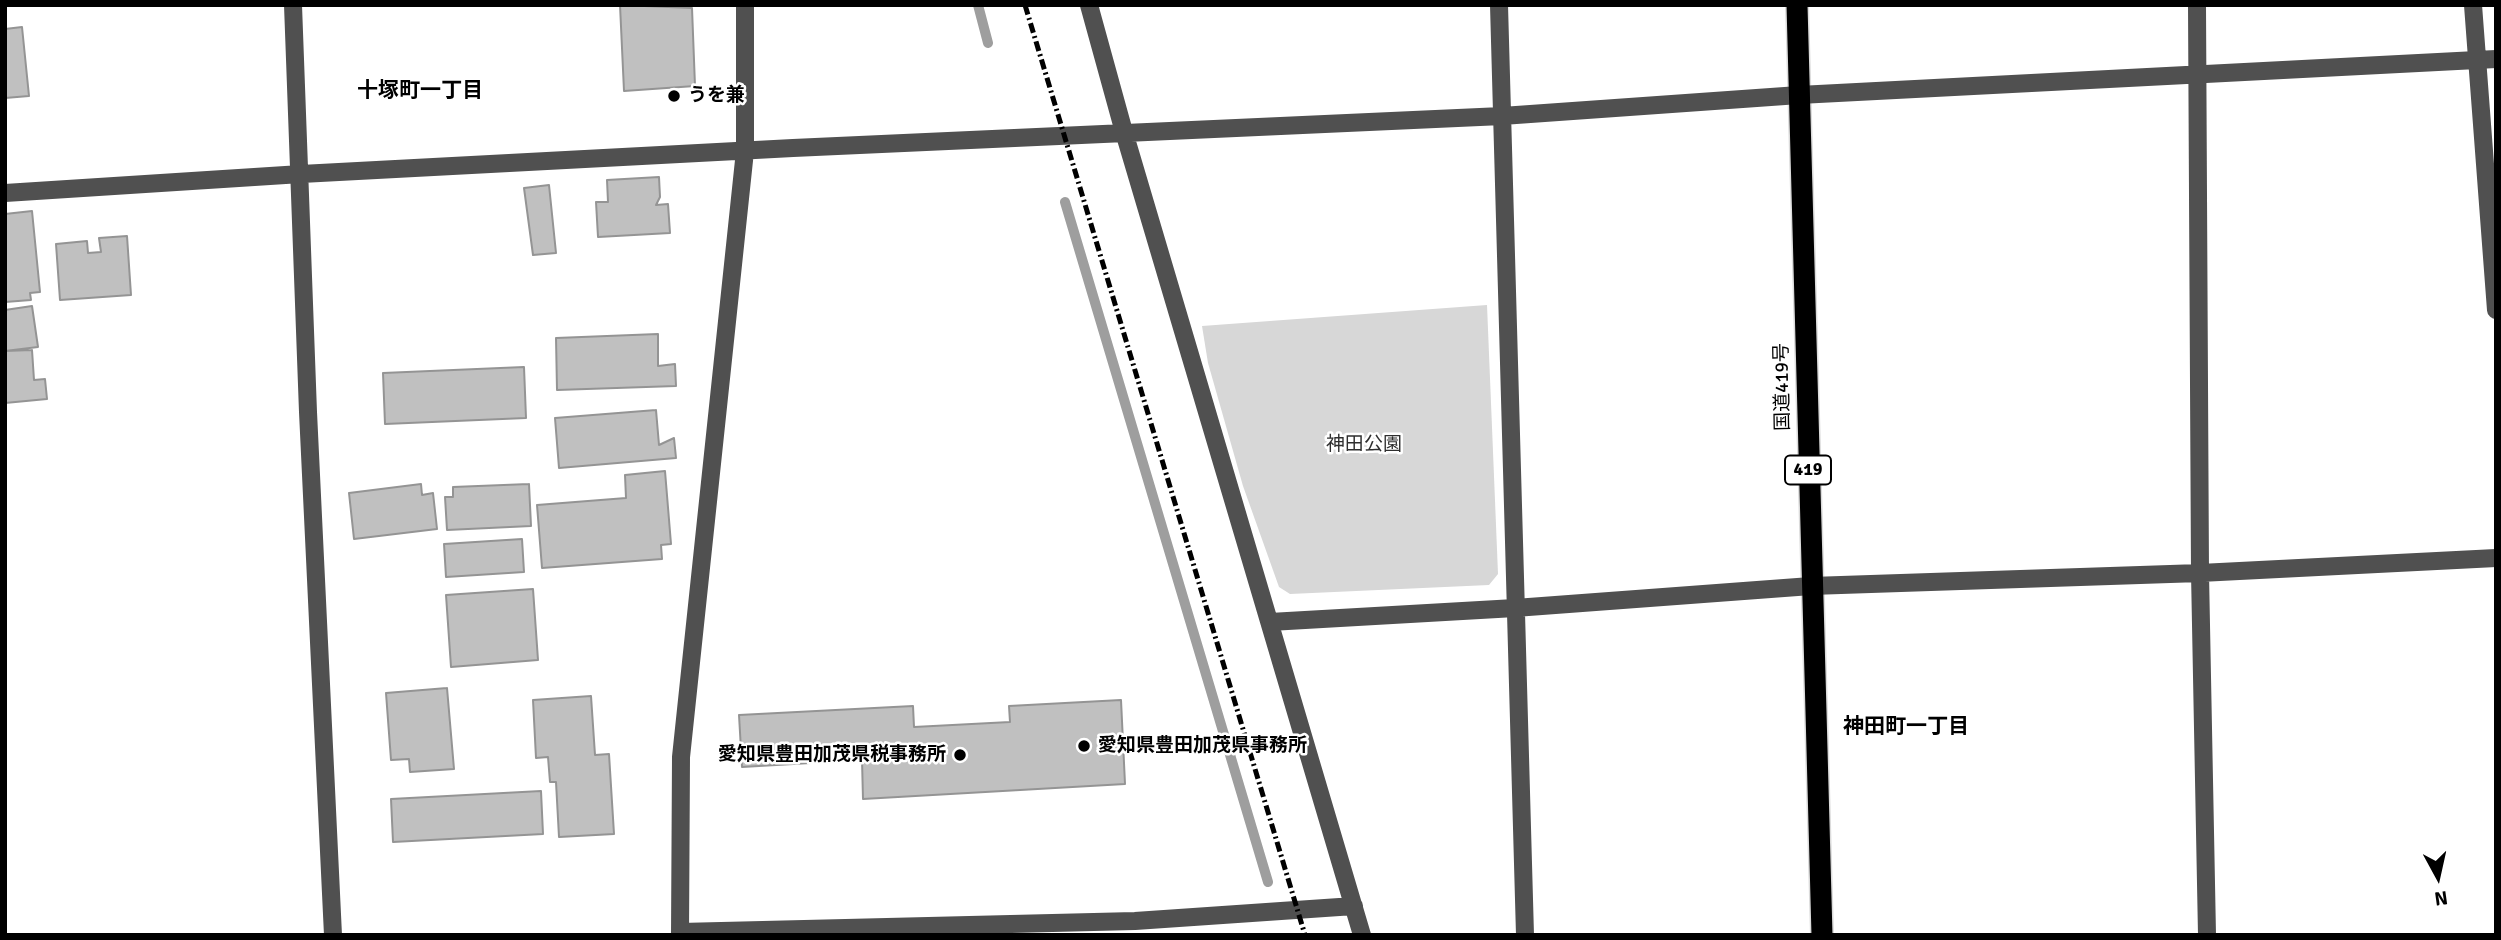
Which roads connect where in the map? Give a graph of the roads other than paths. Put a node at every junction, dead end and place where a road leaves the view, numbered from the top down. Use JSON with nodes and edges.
{"nodes":[{"id":1,"x":293,"y":5,"type":"edge"},
{"id":2,"x":745,"y":5,"type":"edge"},
{"id":3,"x":1089,"y":5,"type":"edge"},
{"id":4,"x":1499,"y":5,"type":"edge"},
{"id":5,"x":1797,"y":5,"type":"edge"},
{"id":6,"x":2197,"y":5,"type":"edge"},
{"id":7,"x":2473,"y":5,"type":"edge"},
{"id":8,"x":2496,"y":59,"type":"edge"},
{"id":9,"x":2477,"y":61,"type":"junction"},
{"id":10,"x":2198,"y":74,"type":"junction"},
{"id":11,"x":1799,"y":95,"type":"junction"},
{"id":12,"x":1502,"y":116,"type":"junction"},
{"id":13,"x":1124,"y":132,"type":"junction"},
{"id":14,"x":745,"y":150,"type":"junction"},
{"id":15,"x":301,"y":174,"type":"junction"},
{"id":16,"x":5,"y":193,"type":"edge"},
{"id":17,"x":2496,"y":310,"type":"edge"},
{"id":18,"x":2496,"y":558,"type":"edge"},
{"id":19,"x":2200,"y":573,"type":"junction"},
{"id":20,"x":1811,"y":586,"type":"junction"},
{"id":21,"x":1515,"y":608,"type":"junction"},
{"id":22,"x":1270,"y":622,"type":"junction"},
{"id":23,"x":1354,"y":906,"type":"junction"},
{"id":24,"x":680,"y":933,"type":"edge"},
{"id":25,"x":333,"y":935,"type":"edge"},
{"id":26,"x":1362,"y":935,"type":"edge"},
{"id":27,"x":1525,"y":935,"type":"edge"},
{"id":28,"x":1822,"y":935,"type":"edge"},
{"id":29,"x":2207,"y":935,"type":"edge"}],
"edges":[{"from":1,"to":15,"type":"street"},
{"from":2,"to":14,"type":"street"},
{"from":3,"to":13,"type":"street"},
{"from":4,"to":12,"type":"street"},
{"from":5,"to":11,"type":"highway","name":"国道419号","number":"419"},
{"from":6,"to":10,"type":"street"},
{"from":7,"to":9,"type":"street"},
{"from":8,"to":9,"type":"street"},
{"from":9,"to":10,"type":"street"},
{"from":9,"to":17,"type":"street"},
{"from":10,"to":11,"type":"street"},
{"from":10,"to":19,"type":"street"},
{"from":11,"to":12,"type":"street"},
{"from":11,"to":20,"type":"highway","name":"国道419号","number":"419"},
{"from":12,"to":13,"type":"street"},
{"from":12,"to":21,"type":"street"},
{"from":13,"to":14,"type":"street"},
{"from":13,"to":22,"type":"street"},
{"from":14,"to":15,"type":"street"},
{"from":14,"to":24,"type":"street"},
{"from":15,"to":16,"type":"street"},
{"from":15,"to":25,"type":"street"},
{"from":18,"to":19,"type":"street"},
{"from":19,"to":20,"type":"street"},
{"from":19,"to":29,"type":"street"},
{"from":20,"to":21,"type":"street"},
{"from":20,"to":28,"type":"highway","name":"国道419号","number":"419"},
{"from":21,"to":22,"type":"street"},
{"from":21,"to":27,"type":"street"},
{"from":22,"to":23,"type":"street"},
{"from":23,"to":24,"type":"street"},
{"from":23,"to":26,"type":"street"}]}
